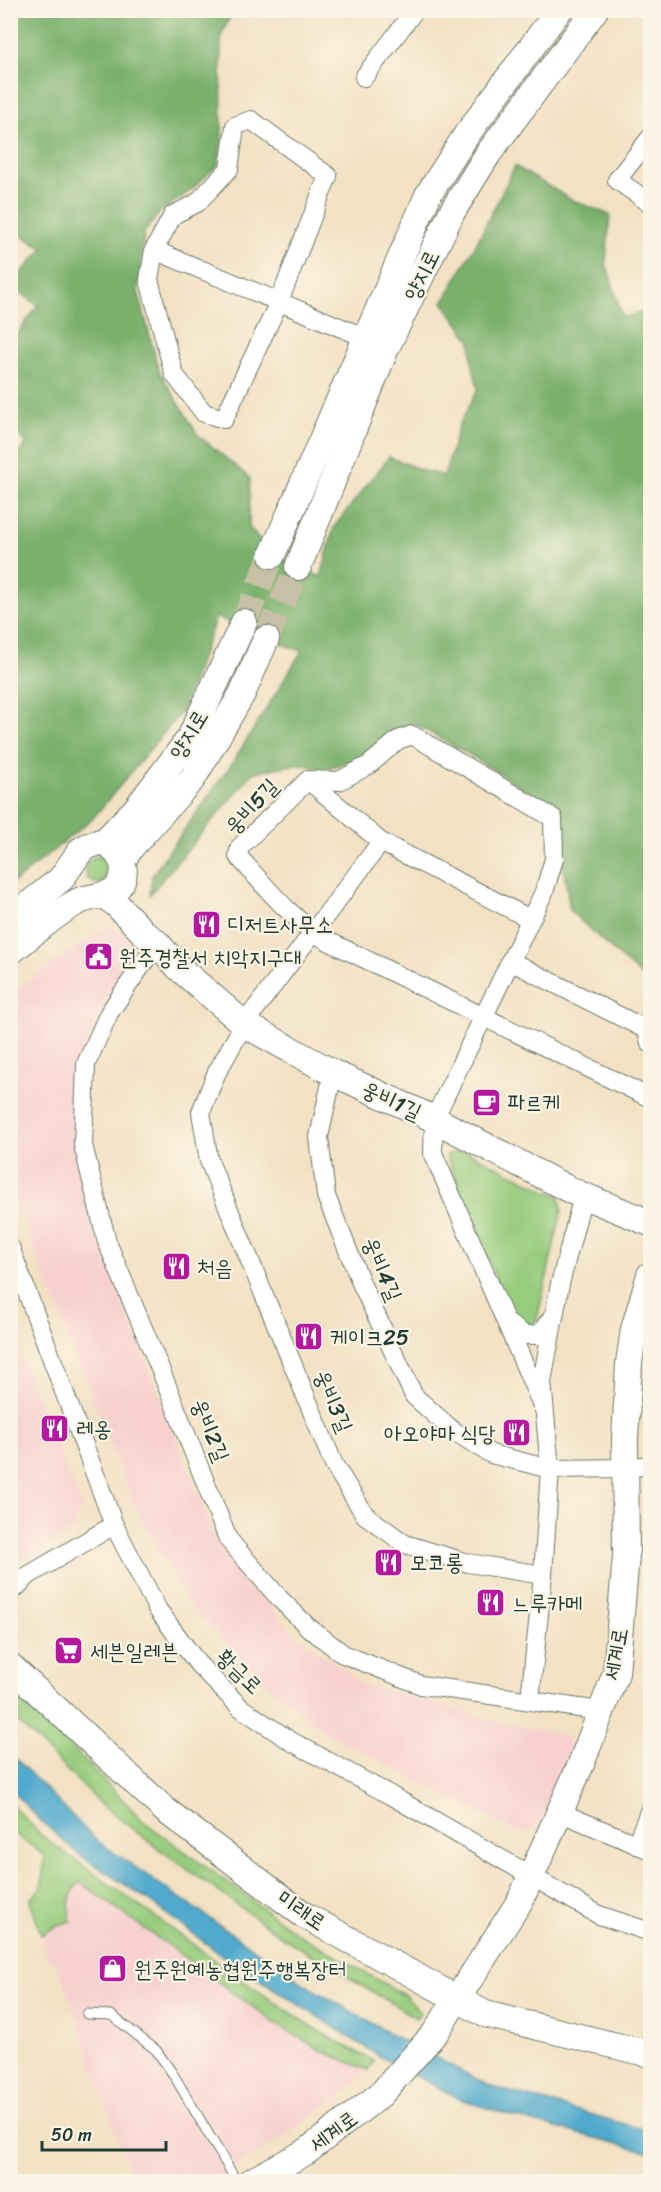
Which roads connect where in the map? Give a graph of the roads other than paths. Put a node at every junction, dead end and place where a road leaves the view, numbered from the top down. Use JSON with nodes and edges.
{"nodes":[{"id":1,"x":415,"y":10,"type":"edge"},
{"id":2,"x":559,"y":10,"type":"edge"},
{"id":3,"x":594,"y":10,"type":"edge"},
{"id":4,"x":364,"y":77,"type":"dead end"},
{"id":5,"x":651,"y":138,"type":"edge"},
{"id":6,"x":651,"y":203,"type":"edge"},
{"id":7,"x":154,"y":250,"type":"junction"},
{"id":8,"x":279,"y":302,"type":"junction"},
{"id":9,"x":376,"y":343,"type":"junction"},
{"id":10,"x":272,"y":555,"type":"tunnel mouth"},
{"id":11,"x":298,"y":567,"type":"tunnel mouth"},
{"id":12,"x":244,"y":622,"type":"tunnel mouth"},
{"id":13,"x":266,"y":639,"type":"tunnel mouth"},
{"id":14,"x":308,"y":780,"type":"junction"},
{"id":15,"x":381,"y":842,"type":"junction"},
{"id":16,"x":116,"y":846,"type":"junction"},
{"id":17,"x":67,"y":872,"type":"junction"},
{"id":18,"x":99,"y":894,"type":"junction"},
{"id":19,"x":10,"y":919,"type":"edge"},
{"id":20,"x":530,"y":919,"type":"junction"},
{"id":21,"x":37,"y":932,"type":"junction"},
{"id":22,"x":314,"y":933,"type":"junction"},
{"id":23,"x":157,"y":943,"type":"junction"},
{"id":24,"x":10,"y":952,"type":"edge"},
{"id":25,"x":10,"y":960,"type":"edge"},
{"id":26,"x":510,"y":961,"type":"junction"},
{"id":27,"x":484,"y":1018,"type":"junction"},
{"id":28,"x":244,"y":1024,"type":"junction"},
{"id":29,"x":651,"y":1043,"type":"edge"},
{"id":30,"x":333,"y":1073,"type":"junction"},
{"id":31,"x":651,"y":1098,"type":"edge"},
{"id":32,"x":434,"y":1119,"type":"junction"},
{"id":33,"x":583,"y":1196,"type":"junction"},
{"id":34,"x":651,"y":1223,"type":"edge"},
{"id":35,"x":10,"y":1246,"type":"edge"},
{"id":36,"x":651,"y":1275,"type":"edge"},
{"id":37,"x":554,"y":1314,"type":"junction"},
{"id":38,"x":507,"y":1323,"type":"junction"},
{"id":39,"x":544,"y":1410,"type":"junction"},
{"id":40,"x":651,"y":1465,"type":"edge"},
{"id":41,"x":625,"y":1468,"type":"junction"},
{"id":42,"x":550,"y":1469,"type":"junction"},
{"id":43,"x":114,"y":1525,"type":"junction"},
{"id":44,"x":543,"y":1575,"type":"junction"},
{"id":45,"x":10,"y":1593,"type":"edge"},
{"id":46,"x":10,"y":1665,"type":"edge"},
{"id":47,"x":530,"y":1700,"type":"junction"},
{"id":48,"x":600,"y":1711,"type":"junction"},
{"id":49,"x":651,"y":1809,"type":"edge"},
{"id":50,"x":559,"y":1812,"type":"junction"},
{"id":51,"x":643,"y":1848,"type":"edge"},
{"id":52,"x":530,"y":1877,"type":"junction"},
{"id":53,"x":651,"y":1932,"type":"edge"},
{"id":54,"x":457,"y":2000,"type":"junction"},
{"id":55,"x":87,"y":2014,"type":"dead end"},
{"id":56,"x":651,"y":2054,"type":"edge"},
{"id":57,"x":237,"y":2181,"type":"edge"},
{"id":58,"x":250,"y":2181,"type":"edge"}],
"edges":[{"from":1,"to":4,"type":"street"},
{"from":2,"to":9,"type":"street","name":"양지로"},
{"from":3,"to":9,"type":"street","name":"양지로"},
{"from":5,"to":6,"type":"street"},
{"from":7,"to":8,"type":"street"},
{"from":7,"to":8,"type":"street"},
{"from":7,"to":8,"type":"street"},
{"from":8,"to":9,"type":"street"},
{"from":9,"to":10,"type":"street","name":"양지로"},
{"from":9,"to":11,"type":"street","name":"양지로"},
{"from":12,"to":16,"type":"street","name":"양지로"},
{"from":13,"to":16,"type":"street","name":"양지로"},
{"from":14,"to":15,"type":"street","name":"웅비5길"},
{"from":14,"to":20,"type":"street"},
{"from":14,"to":22,"type":"street","name":"웅비5길"},
{"from":15,"to":20,"type":"street","name":"웅비5길"},
{"from":15,"to":22,"type":"street"},
{"from":16,"to":17,"type":"street"},
{"from":16,"to":18,"type":"street"},
{"from":17,"to":18,"type":"street"},
{"from":17,"to":19,"type":"street"},
{"from":18,"to":21,"type":"street"},
{"from":18,"to":23,"type":"street","name":"웅비1길"},
{"from":20,"to":26,"type":"street"},
{"from":21,"to":24,"type":"street"},
{"from":21,"to":25,"type":"street"},
{"from":22,"to":27,"type":"street","name":"웅비5길"},
{"from":22,"to":28,"type":"street"},
{"from":23,"to":28,"type":"street","name":"웅비1길"},
{"from":23,"to":47,"type":"street","name":"웅비2길"},
{"from":26,"to":27,"type":"street"},
{"from":26,"to":29,"type":"street"},
{"from":27,"to":31,"type":"street","name":"웅비5길"},
{"from":27,"to":32,"type":"street"},
{"from":28,"to":30,"type":"street","name":"웅비1길"},
{"from":28,"to":44,"type":"street","name":"웅비3길"},
{"from":30,"to":32,"type":"street","name":"웅비1길"},
{"from":30,"to":42,"type":"street","name":"웅비4길"},
{"from":32,"to":33,"type":"street","name":"웅비1길"},
{"from":32,"to":38,"type":"street"},
{"from":33,"to":34,"type":"street","name":"웅비1길"},
{"from":33,"to":37,"type":"street"},
{"from":35,"to":43,"type":"street","name":"황금로"},
{"from":36,"to":41,"type":"street","name":"세계로"},
{"from":37,"to":38,"type":"street"},
{"from":37,"to":39,"type":"street"},
{"from":38,"to":39,"type":"street"},
{"from":39,"to":42,"type":"street"},
{"from":40,"to":41,"type":"street","name":"웅비4길"},
{"from":41,"to":42,"type":"street","name":"웅비4길"},
{"from":41,"to":48,"type":"street","name":"세계로"},
{"from":42,"to":44,"type":"street"},
{"from":43,"to":45,"type":"street"},
{"from":43,"to":52,"type":"street","name":"황금로"},
{"from":44,"to":47,"type":"street"},
{"from":46,"to":54,"type":"street","name":"미래로"},
{"from":47,"to":48,"type":"street","name":"웅비2길"},
{"from":48,"to":50,"type":"street","name":"세계로"},
{"from":49,"to":51,"type":"street"},
{"from":50,"to":51,"type":"street"},
{"from":50,"to":52,"type":"street","name":"세계로"},
{"from":52,"to":53,"type":"street","name":"황금로"},
{"from":52,"to":54,"type":"street","name":"세계로"},
{"from":54,"to":56,"type":"street","name":"미래로"},
{"from":54,"to":58,"type":"street","name":"세계로"},
{"from":55,"to":57,"type":"lane"}]}
